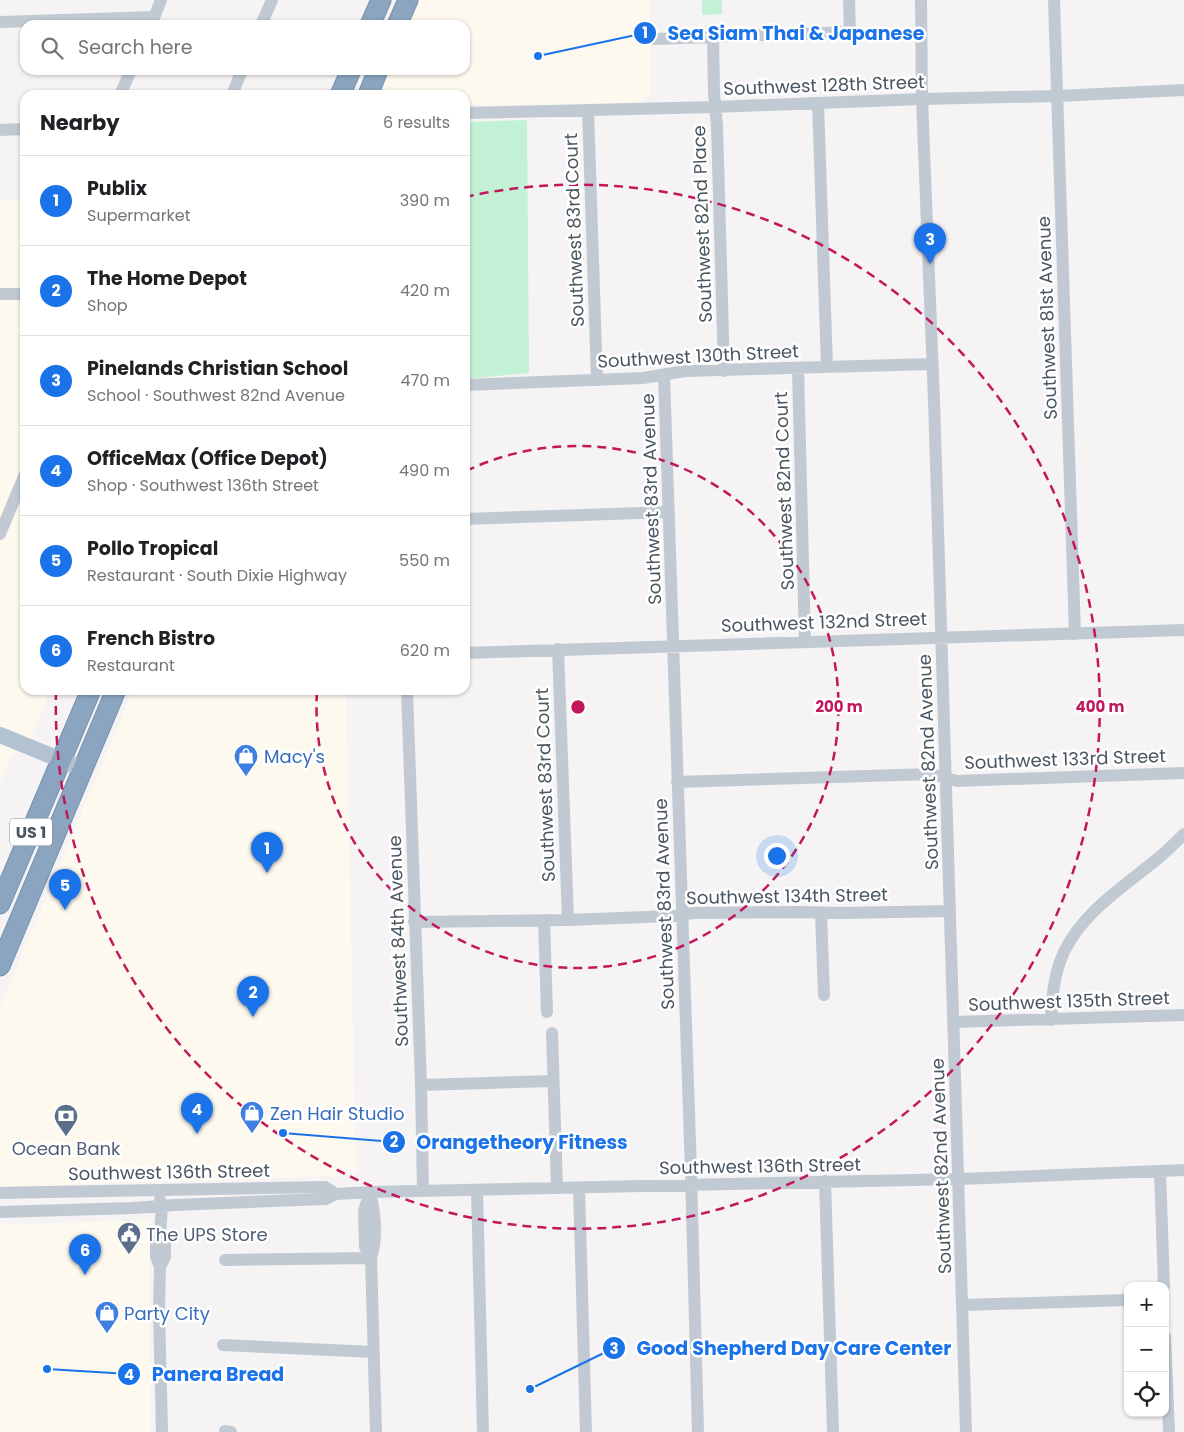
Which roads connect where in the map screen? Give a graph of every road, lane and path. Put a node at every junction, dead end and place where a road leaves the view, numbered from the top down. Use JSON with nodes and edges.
{"nodes":[{"id":1,"x":161,"y":0,"type":"edge"},
{"id":2,"x":272,"y":0,"type":"edge"},
{"id":3,"x":381,"y":0,"type":"edge"},
{"id":4,"x":408,"y":0,"type":"edge"},
{"id":5,"x":849,"y":0,"type":"edge"},
{"id":6,"x":921,"y":0,"type":"edge"},
{"id":7,"x":1054,"y":0,"type":"edge"},
{"id":8,"x":152,"y":20,"type":"edge"},
{"id":9,"x":263,"y":20,"type":"edge"},
{"id":10,"x":372,"y":20,"type":"edge"},
{"id":11,"x":400,"y":20,"type":"edge"},
{"id":12,"x":0,"y":22,"type":"edge"},
{"id":13,"x":20,"y":22,"type":"edge"},
{"id":14,"x":713,"y":37,"type":"junction"},
{"id":15,"x":655,"y":39,"type":"dead end"},
{"id":16,"x":129,"y":75,"type":"edge"},
{"id":17,"x":240,"y":75,"type":"edge"},
{"id":18,"x":349,"y":75,"type":"edge"},
{"id":19,"x":376,"y":75,"type":"edge"},
{"id":20,"x":122,"y":90,"type":"edge"},
{"id":21,"x":234,"y":90,"type":"edge"},
{"id":22,"x":342,"y":90,"type":"edge"},
{"id":23,"x":370,"y":90,"type":"edge"},
{"id":24,"x":1184,"y":90,"type":"edge"},
{"id":25,"x":1057,"y":96,"type":"junction"},
{"id":26,"x":922,"y":99,"type":"junction"},
{"id":27,"x":818,"y":103,"type":"junction"},
{"id":28,"x":715,"y":107,"type":"junction"},
{"id":29,"x":588,"y":110,"type":"junction"},
{"id":30,"x":470,"y":113,"type":"edge"},
{"id":31,"x":20,"y":129,"type":"edge"},
{"id":32,"x":0,"y":130,"type":"edge"},
{"id":33,"x":0,"y":294,"type":"edge"},
{"id":34,"x":20,"y":294,"type":"edge"},
{"id":35,"x":932,"y":364,"type":"junction"},
{"id":36,"x":827,"y":367,"type":"junction"},
{"id":37,"x":798,"y":368,"type":"junction"},
{"id":38,"x":724,"y":371,"type":"junction"},
{"id":39,"x":664,"y":375,"type":"junction"},
{"id":40,"x":597,"y":380,"type":"junction"},
{"id":41,"x":470,"y":385,"type":"edge"},
{"id":42,"x":20,"y":486,"type":"edge"},
{"id":43,"x":669,"y":512,"type":"junction"},
{"id":44,"x":470,"y":518,"type":"edge"},
{"id":45,"x":0,"y":534,"type":"edge"},
{"id":46,"x":1184,"y":630,"type":"edge"},
{"id":47,"x":1075,"y":634,"type":"junction"},
{"id":48,"x":941,"y":638,"type":"junction"},
{"id":49,"x":805,"y":642,"type":"junction"},
{"id":50,"x":673,"y":647,"type":"junction"},
{"id":51,"x":558,"y":649,"type":"junction"},
{"id":52,"x":470,"y":653,"type":"edge"},
{"id":53,"x":89,"y":695,"type":"edge"},
{"id":54,"x":114,"y":695,"type":"edge"},
{"id":55,"x":406,"y":695,"type":"edge"},
{"id":56,"x":0,"y":735,"type":"edge"},
{"id":57,"x":61,"y":760,"type":"junction"},
{"id":58,"x":83,"y":769,"type":"junction"},
{"id":59,"x":1184,"y":773,"type":"edge"},
{"id":60,"x":946,"y":778,"type":"junction"},
{"id":61,"x":677,"y":782,"type":"junction"},
{"id":62,"x":1184,"y":834,"type":"edge"},
{"id":63,"x":0,"y":904,"type":"edge"},
{"id":64,"x":950,"y":911,"type":"junction"},
{"id":65,"x":821,"y":913,"type":"junction"},
{"id":66,"x":682,"y":914,"type":"junction"},
{"id":67,"x":544,"y":920,"type":"junction"},
{"id":68,"x":568,"y":920,"type":"junction"},
{"id":69,"x":414,"y":922,"type":"junction"},
{"id":70,"x":0,"y":966,"type":"edge"},
{"id":71,"x":824,"y":995,"type":"dead end"},
{"id":72,"x":547,"y":1012,"type":"dead end"},
{"id":73,"x":1184,"y":1015,"type":"edge"},
{"id":74,"x":1052,"y":1020,"type":"junction"},
{"id":75,"x":954,"y":1022,"type":"junction"},
{"id":76,"x":552,"y":1033,"type":"dead end"},
{"id":77,"x":553,"y":1081,"type":"junction"},
{"id":78,"x":421,"y":1085,"type":"junction"},
{"id":79,"x":1184,"y":1170,"type":"edge"},
{"id":80,"x":1160,"y":1171,"type":"junction"},
{"id":81,"x":958,"y":1178,"type":"junction"},
{"id":82,"x":825,"y":1182,"type":"junction"},
{"id":83,"x":691,"y":1185,"type":"junction"},
{"id":84,"x":557,"y":1188,"type":"junction"},
{"id":85,"x":580,"y":1188,"type":"junction"},
{"id":86,"x":477,"y":1190,"type":"junction"},
{"id":87,"x":157,"y":1191,"type":"junction"},
{"id":88,"x":423,"y":1191,"type":"junction"},
{"id":89,"x":370,"y":1192,"type":"junction"},
{"id":90,"x":0,"y":1193,"type":"edge"},
{"id":91,"x":336,"y":1194,"type":"junction"},
{"id":92,"x":162,"y":1206,"type":"junction"},
{"id":93,"x":0,"y":1212,"type":"edge"},
{"id":94,"x":371,"y":1258,"type":"junction"},
{"id":95,"x":225,"y":1260,"type":"dead end"},
{"id":96,"x":1164,"y":1282,"type":"edge"},
{"id":97,"x":1124,"y":1300,"type":"edge"},
{"id":98,"x":963,"y":1305,"type":"junction"},
{"id":99,"x":223,"y":1345,"type":"dead end"},
{"id":100,"x":374,"y":1352,"type":"junction"},
{"id":101,"x":1166,"y":1372,"type":"edge"},
{"id":102,"x":225,"y":1431,"type":"edge"},
{"id":103,"x":162,"y":1432,"type":"edge"},
{"id":104,"x":231,"y":1432,"type":"edge"},
{"id":105,"x":376,"y":1432,"type":"edge"},
{"id":106,"x":483,"y":1432,"type":"edge"},
{"id":107,"x":586,"y":1432,"type":"edge"},
{"id":108,"x":698,"y":1432,"type":"edge"},
{"id":109,"x":832,"y":1432,"type":"edge"},
{"id":110,"x":966,"y":1432,"type":"edge"},
{"id":111,"x":1168,"y":1432,"type":"edge"}],
"edges":[{"from":1,"to":8,"type":"street"},
{"from":2,"to":9,"type":"street"},
{"from":3,"to":10,"type":"highway"},
{"from":4,"to":11,"type":"highway"},
{"from":5,"to":14,"type":"street"},
{"from":6,"to":26,"type":"street","name":"Southwest 82nd Avenue"},
{"from":7,"to":25,"type":"street","name":"Southwest 81st Avenue"},
{"from":12,"to":13,"type":"street"},
{"from":14,"to":15,"type":"street"},
{"from":14,"to":28,"type":"street","name":"Southwest 82nd Place"},
{"from":16,"to":20,"type":"street"},
{"from":17,"to":21,"type":"street"},
{"from":18,"to":22,"type":"highway"},
{"from":19,"to":23,"type":"highway"},
{"from":24,"to":25,"type":"street","name":"Southwest 128th Street"},
{"from":25,"to":26,"type":"street","name":"Southwest 128th Street"},
{"from":25,"to":47,"type":"street","name":"Southwest 81st Avenue"},
{"from":26,"to":27,"type":"street","name":"Southwest 128th Street"},
{"from":26,"to":35,"type":"street","name":"Southwest 82nd Avenue"},
{"from":27,"to":28,"type":"street","name":"Southwest 128th Street"},
{"from":27,"to":36,"type":"street"},
{"from":28,"to":29,"type":"street","name":"Southwest 128th Street"},
{"from":28,"to":38,"type":"street","name":"Southwest 82nd Place"},
{"from":29,"to":30,"type":"street","name":"Southwest 128th Street"},
{"from":29,"to":40,"type":"street","name":"Southwest 83rd Court"},
{"from":31,"to":32,"type":"street"},
{"from":33,"to":34,"type":"street"},
{"from":35,"to":36,"type":"street","name":"Southwest 130th Street"},
{"from":35,"to":48,"type":"street","name":"Southwest 82nd Avenue"},
{"from":36,"to":37,"type":"street","name":"Southwest 130th Street"},
{"from":37,"to":38,"type":"street","name":"Southwest 130th Street"},
{"from":37,"to":49,"type":"street","name":"Southwest 82nd Court"},
{"from":38,"to":39,"type":"street","name":"Southwest 130th Street"},
{"from":39,"to":40,"type":"street","name":"Southwest 130th Street"},
{"from":39,"to":43,"type":"street","name":"Southwest 83rd Avenue"},
{"from":40,"to":41,"type":"street","name":"Southwest 130th Street"},
{"from":42,"to":45,"type":"street"},
{"from":43,"to":44,"type":"street"},
{"from":43,"to":50,"type":"street","name":"Southwest 83rd Avenue"},
{"from":46,"to":47,"type":"street","name":"Southwest 132nd Street"},
{"from":47,"to":48,"type":"street","name":"Southwest 132nd Street"},
{"from":48,"to":49,"type":"street","name":"Southwest 132nd Street"},
{"from":48,"to":60,"type":"street","name":"Southwest 82nd Avenue"},
{"from":49,"to":50,"type":"street","name":"Southwest 132nd Street"},
{"from":50,"to":51,"type":"street","name":"Southwest 132nd Street"},
{"from":50,"to":61,"type":"street","name":"Southwest 83rd Avenue"},
{"from":51,"to":52,"type":"street","name":"Southwest 132nd Street"},
{"from":51,"to":68,"type":"street","name":"Southwest 83rd Court"},
{"from":53,"to":57,"type":"highway","number":"US 1"},
{"from":54,"to":58,"type":"highway","number":"US 1"},
{"from":55,"to":69,"type":"street","name":"Southwest 84th Avenue"},
{"from":56,"to":57,"type":"main road"},
{"from":57,"to":58,"type":"main road"},
{"from":57,"to":63,"type":"highway","number":"US 1"},
{"from":58,"to":70,"type":"highway","number":"US 1"},
{"from":59,"to":60,"type":"street","name":"Southwest 133rd Street"},
{"from":60,"to":61,"type":"street","name":"Southwest 133rd Street"},
{"from":60,"to":64,"type":"street","name":"Southwest 82nd Avenue"},
{"from":61,"to":66,"type":"street","name":"Southwest 83rd Avenue"},
{"from":62,"to":74,"type":"street"},
{"from":64,"to":65,"type":"street","name":"Southwest 134th Street"},
{"from":64,"to":75,"type":"street","name":"Southwest 82nd Avenue"},
{"from":65,"to":66,"type":"street","name":"Southwest 134th Street"},
{"from":65,"to":71,"type":"street"},
{"from":66,"to":68,"type":"street","name":"Southwest 134th Street"},
{"from":66,"to":83,"type":"street","name":"Southwest 83rd Avenue"},
{"from":67,"to":68,"type":"street","name":"Southwest 134th Street"},
{"from":67,"to":69,"type":"street","name":"Southwest 134th Street"},
{"from":67,"to":72,"type":"street"},
{"from":69,"to":78,"type":"street","name":"Southwest 84th Avenue"},
{"from":73,"to":74,"type":"street","name":"Southwest 135th Street"},
{"from":74,"to":75,"type":"street","name":"Southwest 135th Street"},
{"from":75,"to":81,"type":"street","name":"Southwest 82nd Avenue"},
{"from":76,"to":77,"type":"street"},
{"from":77,"to":78,"type":"street"},
{"from":77,"to":84,"type":"street"},
{"from":78,"to":88,"type":"street","name":"Southwest 84th Avenue"},
{"from":79,"to":80,"type":"street","name":"Southwest 136th Street"},
{"from":80,"to":81,"type":"street","name":"Southwest 136th Street"},
{"from":80,"to":96,"type":"street"},
{"from":81,"to":82,"type":"street","name":"Southwest 136th Street"},
{"from":81,"to":98,"type":"street","name":"Southwest 82nd Avenue"},
{"from":82,"to":83,"type":"street","name":"Southwest 136th Street"},
{"from":82,"to":109,"type":"street"},
{"from":83,"to":85,"type":"street","name":"Southwest 136th Street"},
{"from":83,"to":108,"type":"street","name":"Southwest 83rd Avenue"},
{"from":84,"to":85,"type":"street","name":"Southwest 136th Street"},
{"from":84,"to":86,"type":"street","name":"Southwest 136th Street"},
{"from":85,"to":107,"type":"street"},
{"from":86,"to":88,"type":"street","name":"Southwest 136th Street"},
{"from":86,"to":106,"type":"street"},
{"from":87,"to":90,"type":"street","name":"Southwest 136th Street"},
{"from":87,"to":91,"type":"street","name":"Southwest 136th Street"},
{"from":87,"to":92,"type":"street"},
{"from":88,"to":89,"type":"street","name":"Southwest 136th Street"},
{"from":89,"to":91,"type":"street","name":"Southwest 136th Street"},
{"from":89,"to":94,"type":"street"},
{"from":91,"to":92,"type":"street","name":"Southwest 136th Street"},
{"from":92,"to":93,"type":"street","name":"Southwest 136th Street"},
{"from":92,"to":103,"type":"street"},
{"from":94,"to":95,"type":"street"},
{"from":94,"to":100,"type":"street"},
{"from":97,"to":98,"type":"street"},
{"from":98,"to":110,"type":"street","name":"Southwest 82nd Avenue"},
{"from":99,"to":100,"type":"street"},
{"from":100,"to":105,"type":"street"},
{"from":101,"to":111,"type":"street"},
{"from":102,"to":104,"type":"street"}]}
